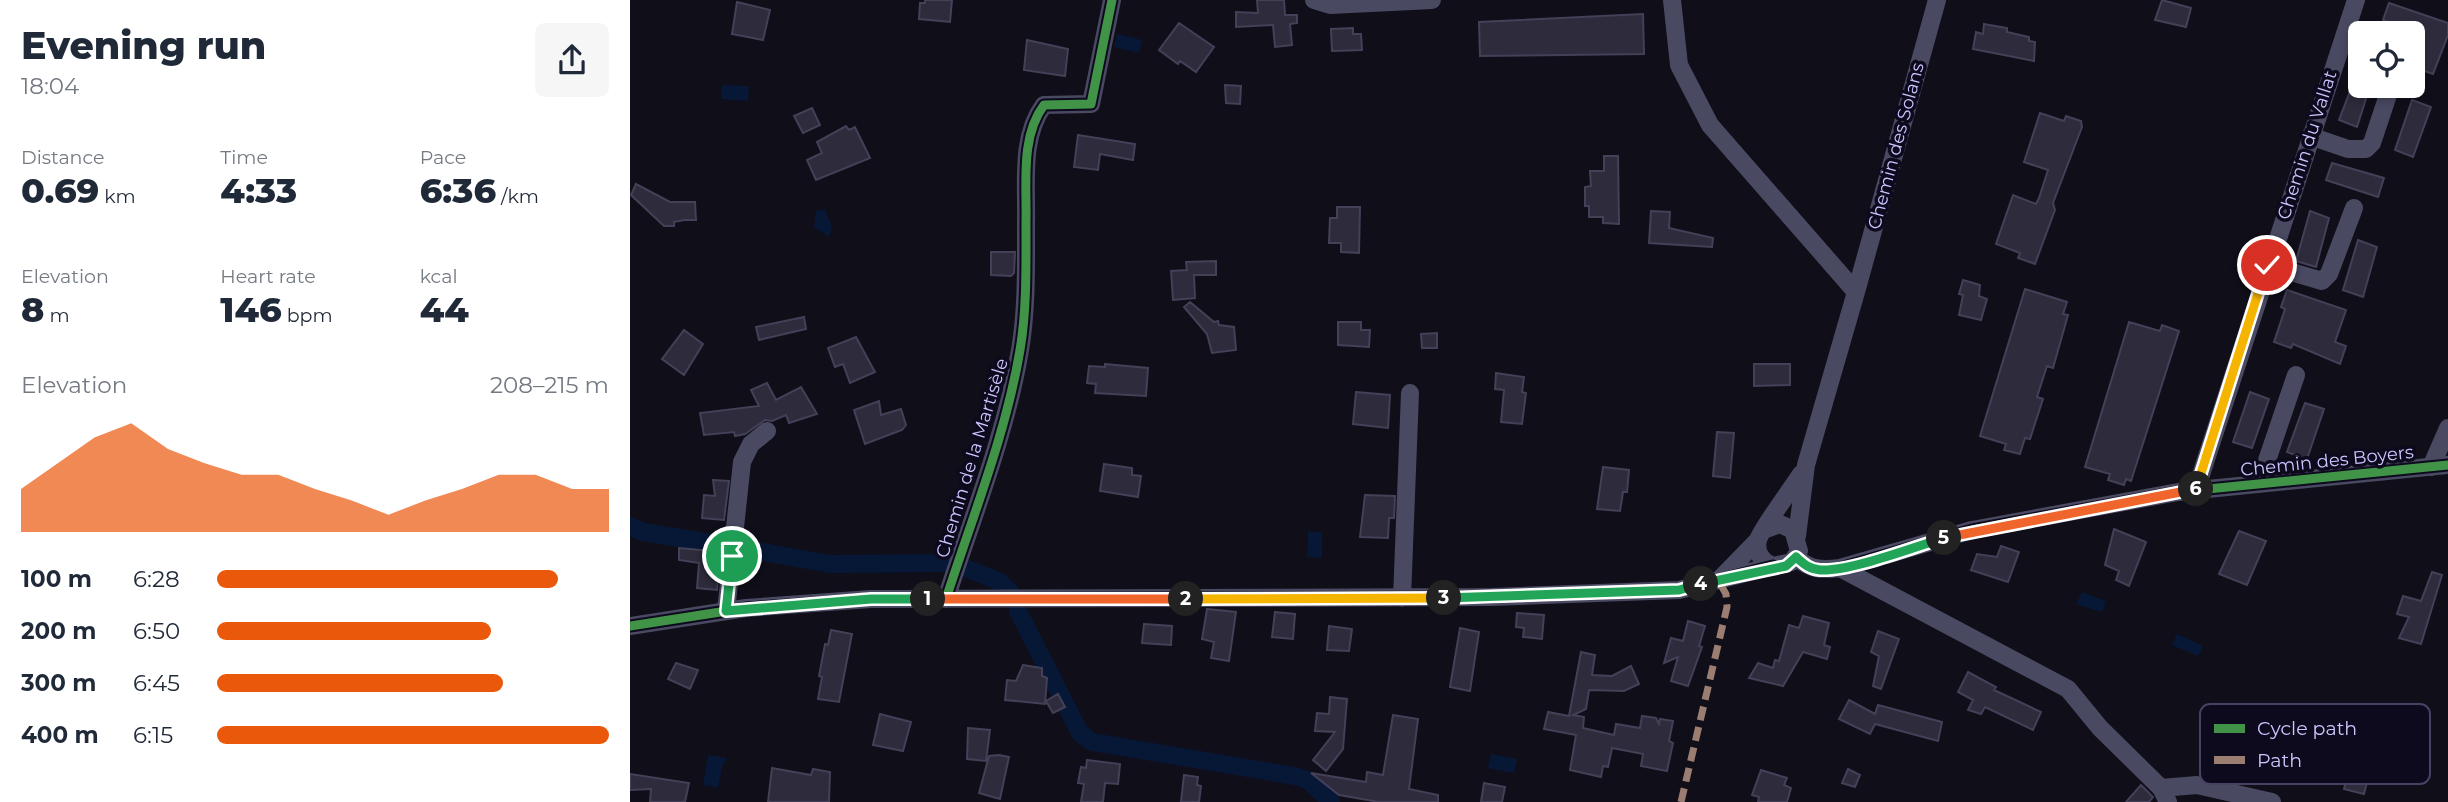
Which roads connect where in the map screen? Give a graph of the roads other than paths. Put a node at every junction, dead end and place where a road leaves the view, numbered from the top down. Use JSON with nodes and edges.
{"nodes":[{"id":1,"x":1112,"y":0,"type":"edge"},
{"id":2,"x":1314,"y":0,"type":"edge"},
{"id":3,"x":1432,"y":0,"type":"edge"},
{"id":4,"x":1672,"y":0,"type":"edge"},
{"id":5,"x":1937,"y":0,"type":"edge"},
{"id":6,"x":2356,"y":0,"type":"edge"},
{"id":7,"x":2386,"y":98,"type":"edge"},
{"id":8,"x":2310,"y":136,"type":"junction"},
{"id":9,"x":2354,"y":208,"type":"dead end"},
{"id":10,"x":2267,"y":265,"type":"junction"},
{"id":11,"x":1856,"y":292,"type":"junction"},
{"id":12,"x":2296,"y":375,"type":"dead end"},
{"id":13,"x":1410,"y":393,"type":"dead end"},
{"id":14,"x":2448,"y":428,"type":"edge"},
{"id":15,"x":767,"y":431,"type":"dead end"},
{"id":16,"x":1806,"y":465,"type":"junction"},
{"id":17,"x":2440,"y":466,"type":"edge"},
{"id":18,"x":2259,"y":484,"type":"junction"},
{"id":19,"x":2196,"y":490,"type":"junction"},
{"id":20,"x":1762,"y":534,"type":"junction"},
{"id":21,"x":1797,"y":536,"type":"junction"},
{"id":22,"x":1796,"y":557,"type":"junction"},
{"id":23,"x":1773,"y":566,"type":"junction"},
{"id":24,"x":1840,"y":568,"type":"junction"},
{"id":25,"x":1718,"y":580,"type":"junction"},
{"id":26,"x":1402,"y":598,"type":"junction"},
{"id":27,"x":946,"y":599,"type":"junction"},
{"id":28,"x":726,"y":611,"type":"junction"},
{"id":29,"x":630,"y":626,"type":"edge"},
{"id":30,"x":2164,"y":795,"type":"edge"},
{"id":31,"x":2272,"y":802,"type":"edge"}],
"edges":[{"from":1,"to":27,"type":"street","name":"Chemin de la Martisèle"},
{"from":2,"to":3,"type":"street"},
{"from":4,"to":11,"type":"street"},
{"from":5,"to":11,"type":"street","name":"Chemin des Solans"},
{"from":6,"to":8,"type":"street","name":"Chemin du Vallat"},
{"from":7,"to":8,"type":"street"},
{"from":8,"to":10,"type":"street","name":"Chemin du Vallat"},
{"from":9,"to":10,"type":"street"},
{"from":10,"to":19,"type":"street","name":"Chemin du Vallat"},
{"from":11,"to":16,"type":"street","name":"Chemin des Solans"},
{"from":12,"to":18,"type":"street"},
{"from":13,"to":26,"type":"street"},
{"from":14,"to":17,"type":"street"},
{"from":15,"to":28,"type":"street"},
{"from":16,"to":20,"type":"street"},
{"from":16,"to":21,"type":"street"},
{"from":17,"to":18,"type":"street","name":"Chemin des Boyers"},
{"from":18,"to":19,"type":"street","name":"Chemin des Boyers"},
{"from":19,"to":24,"type":"street","name":"Chemin des Boyers"},
{"from":20,"to":21,"type":"street"},
{"from":20,"to":23,"type":"street"},
{"from":20,"to":25,"type":"street"},
{"from":21,"to":22,"type":"street"},
{"from":22,"to":23,"type":"street"},
{"from":22,"to":24,"type":"street"},
{"from":23,"to":25,"type":"street"},
{"from":24,"to":30,"type":"street"},
{"from":25,"to":26,"type":"street"},
{"from":26,"to":27,"type":"street"},
{"from":27,"to":28,"type":"street"},
{"from":28,"to":29,"type":"street"},
{"from":30,"to":31,"type":"street"}]}
